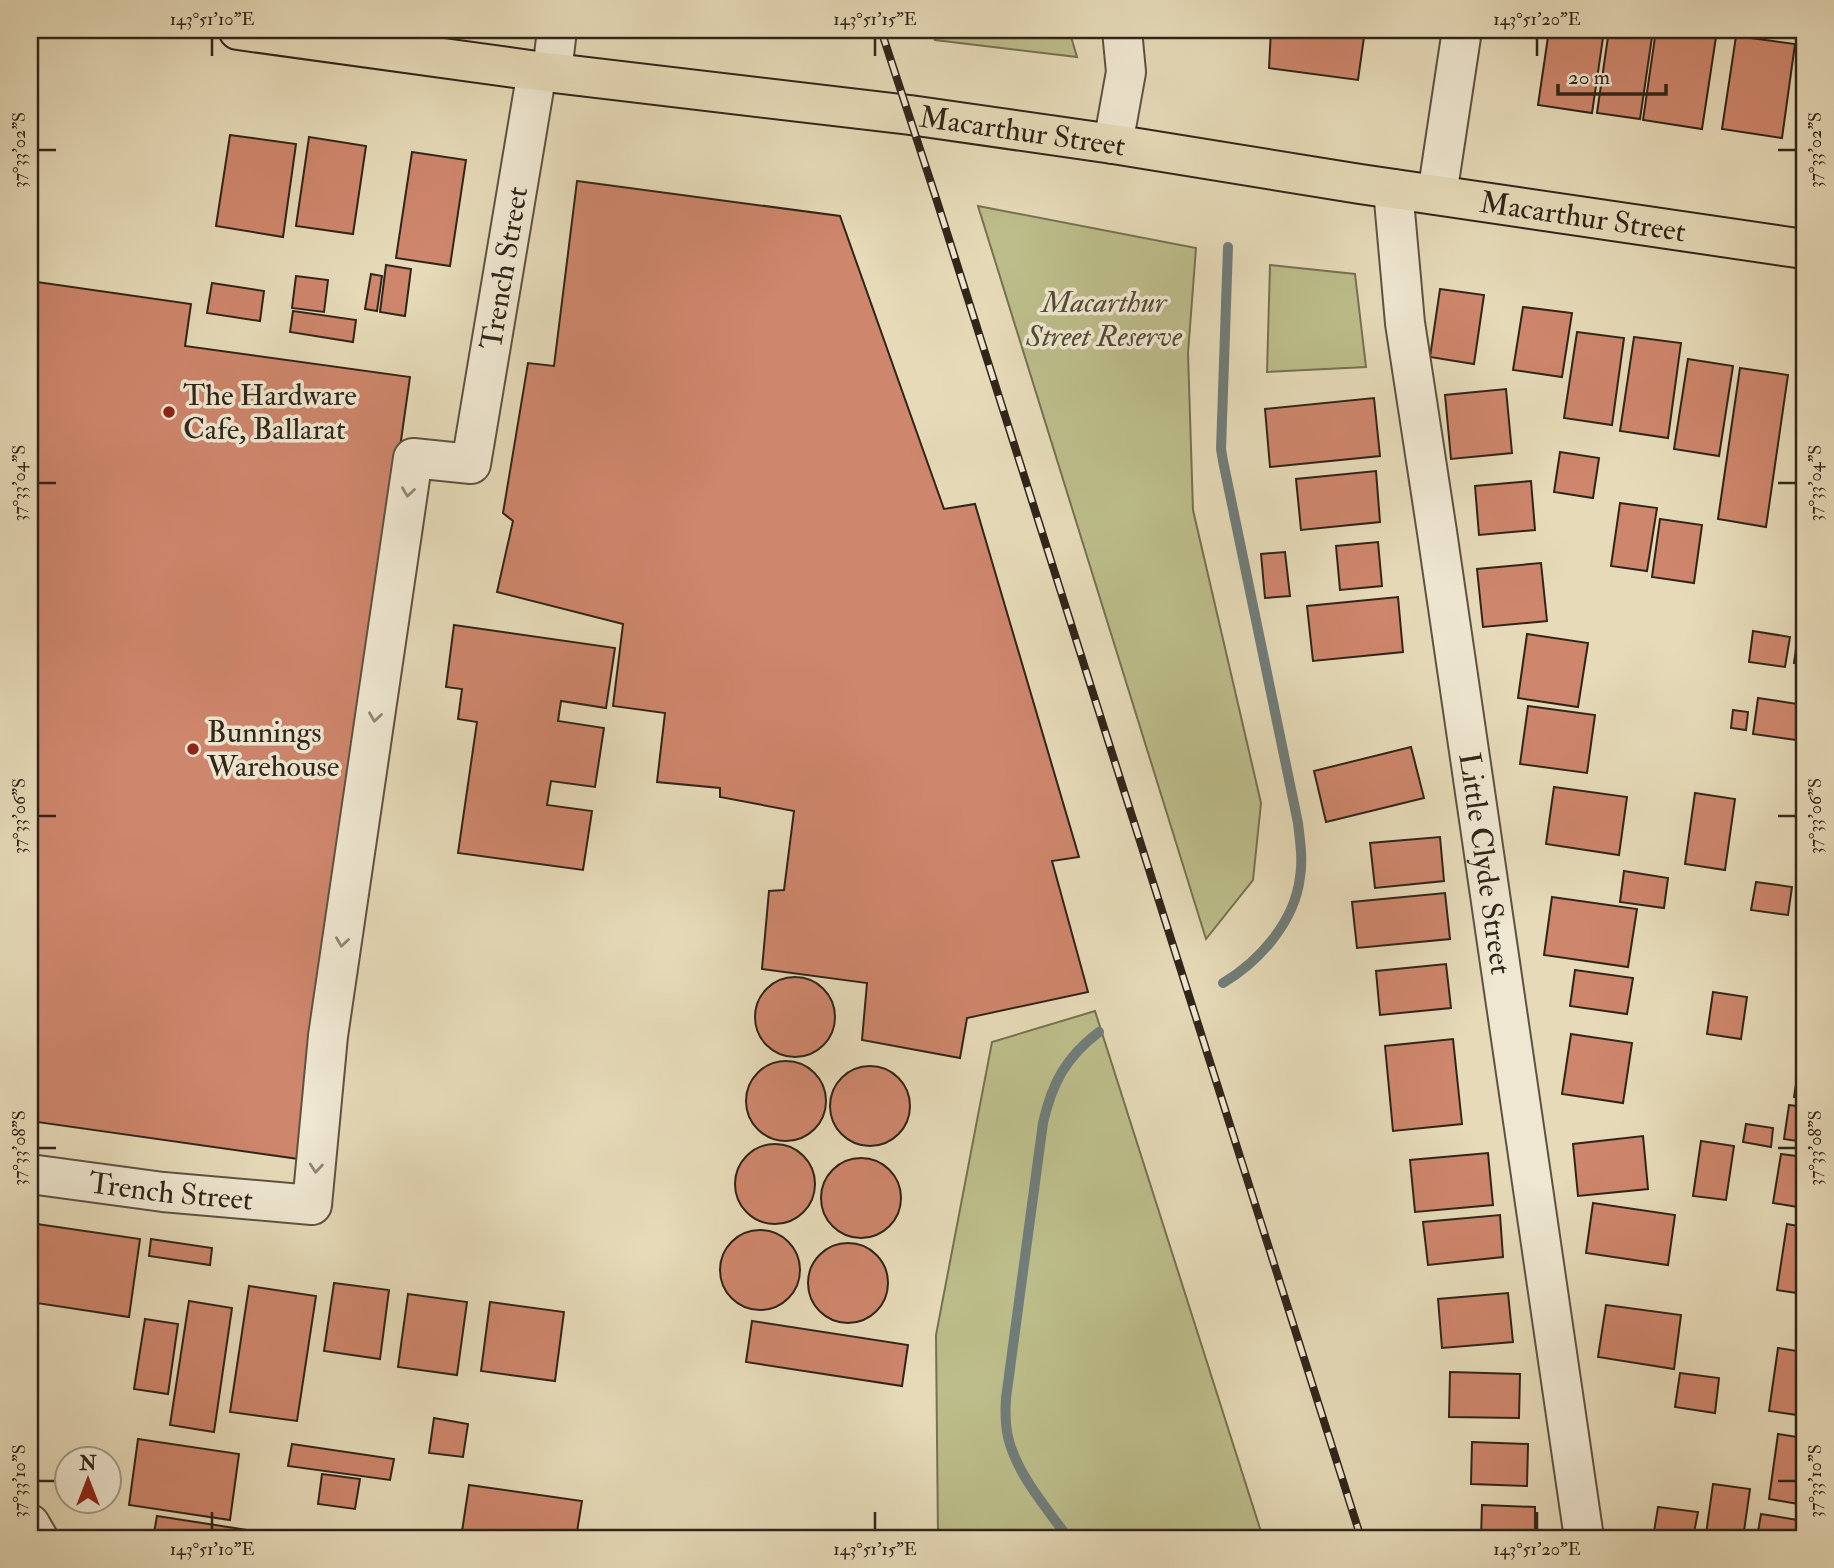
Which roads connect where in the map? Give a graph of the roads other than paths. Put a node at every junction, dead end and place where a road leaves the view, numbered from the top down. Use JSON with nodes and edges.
{"nodes":[{"id":1,"x":238,"y":30,"type":"edge"},
{"id":2,"x":558,"y":30,"type":"edge"},
{"id":3,"x":1122,"y":30,"type":"edge"},
{"id":4,"x":1462,"y":30,"type":"edge"},
{"id":5,"x":544,"y":72,"type":"junction"},
{"id":6,"x":1113,"y":144,"type":"junction"},
{"id":7,"x":1393,"y":189,"type":"junction"},
{"id":8,"x":1437,"y":195,"type":"junction"},
{"id":9,"x":1804,"y":249,"type":"edge"},
{"id":10,"x":30,"y":1174,"type":"edge"},
{"id":11,"x":30,"y":1524,"type":"edge"},
{"id":12,"x":38,"y":1538,"type":"edge"},
{"id":13,"x":1584,"y":1538,"type":"edge"}],
"edges":[{"from":1,"to":5,"type":"main road","name":"Macarthur Street"},
{"from":2,"to":5,"type":"street","name":"Trench Street"},
{"from":3,"to":6,"type":"street"},
{"from":4,"to":8,"type":"street"},
{"from":5,"to":6,"type":"main road","name":"Macarthur Street"},
{"from":5,"to":10,"type":"street","name":"Trench Street","one_way":true},
{"from":6,"to":7,"type":"main road","name":"Macarthur Street"},
{"from":7,"to":8,"type":"main road","name":"Macarthur Street"},
{"from":7,"to":13,"type":"street","name":"Little Clyde Street"},
{"from":8,"to":9,"type":"main road","name":"Macarthur Street"},
{"from":11,"to":12,"type":"street"}]}
